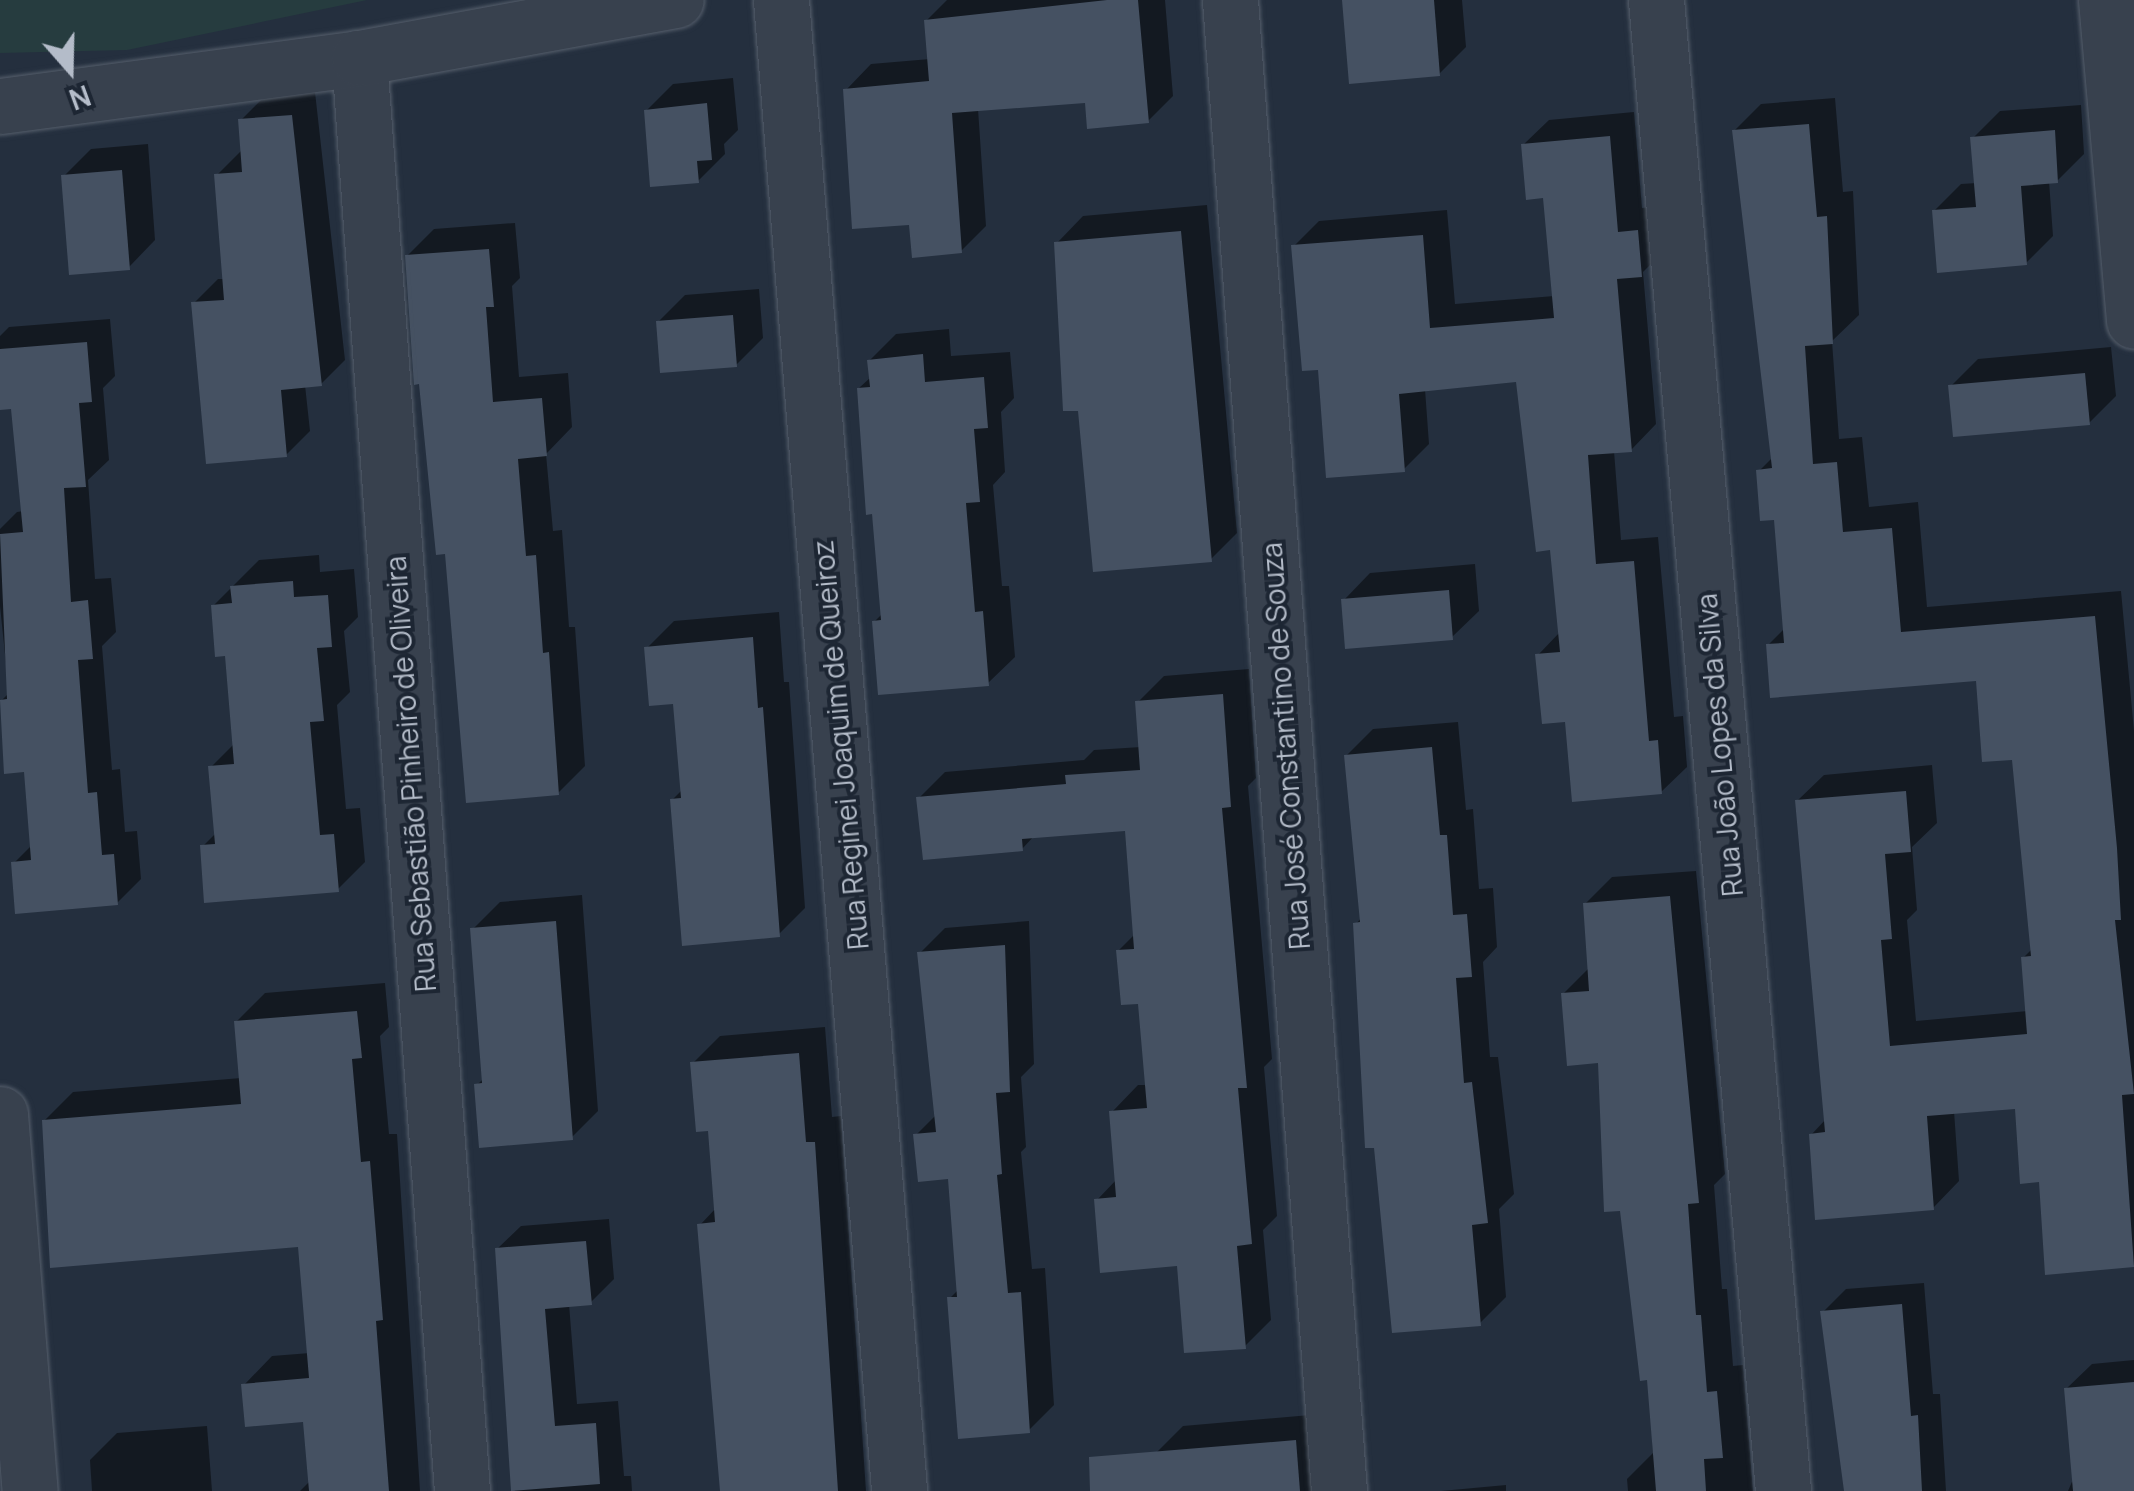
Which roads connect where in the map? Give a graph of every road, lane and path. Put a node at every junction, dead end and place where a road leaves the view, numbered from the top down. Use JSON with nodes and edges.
{"nodes":[{"id":1,"x":676,"y":0,"type":"edge"},
{"id":2,"x":780,"y":0,"type":"edge"},
{"id":3,"x":1230,"y":0,"type":"edge"},
{"id":4,"x":1656,"y":0,"type":"edge"},
{"id":5,"x":2106,"y":0,"type":"edge"},
{"id":6,"x":358,"y":58,"type":"junction"},
{"id":7,"x":0,"y":106,"type":"edge"},
{"id":8,"x":2134,"y":321,"type":"edge"},
{"id":9,"x":0,"y":1114,"type":"edge"},
{"id":10,"x":30,"y":1491,"type":"edge"},
{"id":11,"x":462,"y":1491,"type":"edge"},
{"id":12,"x":898,"y":1491,"type":"edge"},
{"id":13,"x":1339,"y":1491,"type":"edge"},
{"id":14,"x":1783,"y":1491,"type":"edge"}],
"edges":[{"from":1,"to":6,"type":"street"},
{"from":2,"to":12,"type":"street","name":"Rua Reginei Joaquim de Queiroz"},
{"from":3,"to":13,"type":"street","name":"Rua José Constantino de Souza"},
{"from":4,"to":14,"type":"street","name":"Rua João Lopes da Silva"},
{"from":5,"to":8,"type":"street"},
{"from":6,"to":7,"type":"street"},
{"from":6,"to":11,"type":"street","name":"Rua Sebastião Pinheiro de Oliveira"},
{"from":9,"to":10,"type":"street"}]}
